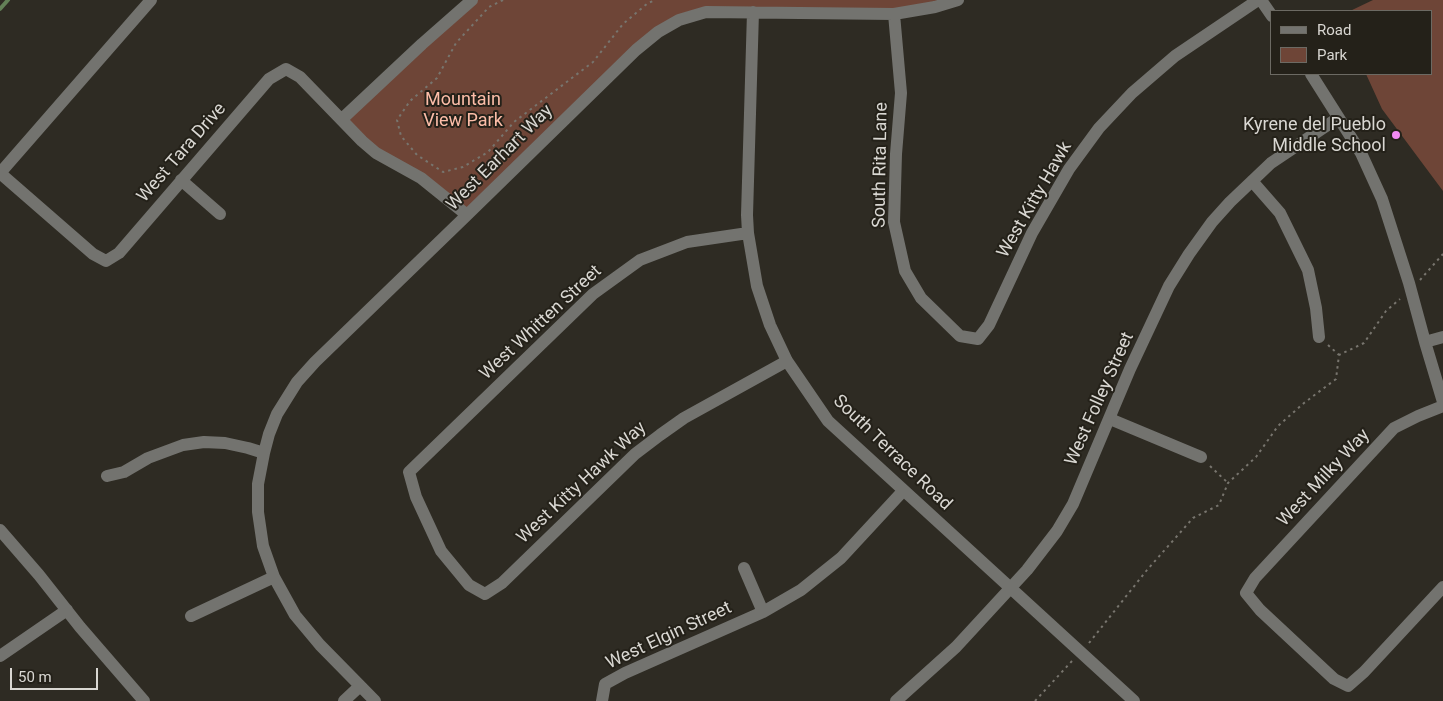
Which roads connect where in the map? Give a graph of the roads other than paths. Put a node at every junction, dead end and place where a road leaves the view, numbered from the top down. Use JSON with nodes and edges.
{"nodes":[{"id":1,"x":151,"y":0,"type":"edge"},
{"id":2,"x":472,"y":0,"type":"edge"},
{"id":3,"x":958,"y":0,"type":"edge"},
{"id":4,"x":1259,"y":0,"type":"edge"},
{"id":5,"x":753,"y":12,"type":"junction"},
{"id":6,"x":894,"y":14,"type":"junction"},
{"id":7,"x":1270,"y":14,"type":"edge"},
{"id":8,"x":1312,"y":75,"type":"edge"},
{"id":9,"x":1338,"y":118,"type":"junction"},
{"id":10,"x":342,"y":119,"type":"junction"},
{"id":11,"x":0,"y":173,"type":"edge"},
{"id":12,"x":181,"y":180,"type":"junction"},
{"id":13,"x":1252,"y":181,"type":"junction"},
{"id":14,"x":220,"y":214,"type":"dead end"},
{"id":15,"x":467,"y":215,"type":"junction"},
{"id":16,"x":748,"y":232,"type":"junction"},
{"id":17,"x":1319,"y":337,"type":"road end"},
{"id":18,"x":1443,"y":337,"type":"edge"},
{"id":19,"x":978,"y":339,"type":"joint"},
{"id":20,"x":1425,"y":342,"type":"junction"},
{"id":21,"x":787,"y":361,"type":"junction"},
{"id":22,"x":1443,"y":402,"type":"edge"},
{"id":23,"x":1443,"y":406,"type":"edge"},
{"id":24,"x":1110,"y":418,"type":"junction"},
{"id":25,"x":264,"y":453,"type":"junction"},
{"id":26,"x":1201,"y":458,"type":"road end"},
{"id":27,"x":107,"y":476,"type":"dead end"},
{"id":28,"x":903,"y":491,"type":"junction"},
{"id":29,"x":0,"y":530,"type":"edge"},
{"id":30,"x":744,"y":568,"type":"dead end"},
{"id":31,"x":274,"y":577,"type":"junction"},
{"id":32,"x":1443,"y":587,"type":"edge"},
{"id":33,"x":1010,"y":588,"type":"junction"},
{"id":34,"x":485,"y":594,"type":"joint"},
{"id":35,"x":67,"y":610,"type":"junction"},
{"id":36,"x":763,"y":612,"type":"junction"},
{"id":37,"x":190,"y":616,"type":"dead end"},
{"id":38,"x":0,"y":656,"type":"edge"},
{"id":39,"x":360,"y":686,"type":"junction"},
{"id":40,"x":144,"y":701,"type":"edge"},
{"id":41,"x":344,"y":701,"type":"edge"},
{"id":42,"x":375,"y":701,"type":"edge"},
{"id":43,"x":602,"y":701,"type":"edge"},
{"id":44,"x":896,"y":701,"type":"edge"},
{"id":45,"x":1134,"y":701,"type":"edge"}],
"edges":[{"from":1,"to":11,"type":"street"},
{"from":2,"to":10,"type":"street"},
{"from":3,"to":6,"type":"street","name":"West Earhart Way"},
{"from":4,"to":7,"type":"street"},
{"from":4,"to":19,"type":"street","name":"West Kitty Hawk"},
{"from":5,"to":6,"type":"street","name":"West Earhart Way"},
{"from":5,"to":15,"type":"street","name":"West Earhart Way"},
{"from":5,"to":16,"type":"street","name":"South Terrace Road"},
{"from":6,"to":19,"type":"street","name":"South Rita Lane"},
{"from":8,"to":9,"type":"street"},
{"from":9,"to":13,"type":"street","name":"West Folley Street"},
{"from":9,"to":20,"type":"street"},
{"from":10,"to":12,"type":"street","name":"West Tara Drive"},
{"from":10,"to":15,"type":"street"},
{"from":11,"to":12,"type":"street","name":"West Tara Drive"},
{"from":12,"to":14,"type":"street"},
{"from":13,"to":17,"type":"street"},
{"from":13,"to":24,"type":"street","name":"West Folley Street"},
{"from":15,"to":25,"type":"street","name":"West Earhart Way"},
{"from":16,"to":21,"type":"street","name":"South Terrace Road"},
{"from":16,"to":34,"type":"street","name":"West Whitten Street"},
{"from":18,"to":20,"type":"street"},
{"from":20,"to":22,"type":"street"},
{"from":21,"to":28,"type":"street","name":"South Terrace Road"},
{"from":21,"to":34,"type":"street","name":"West Kitty Hawk Way"},
{"from":23,"to":32,"type":"street","name":"West Milky Way"},
{"from":24,"to":26,"type":"street"},
{"from":24,"to":33,"type":"street","name":"West Folley Street"},
{"from":25,"to":27,"type":"street"},
{"from":25,"to":31,"type":"street","name":"West Earhart Way"},
{"from":28,"to":33,"type":"street","name":"South Terrace Road"},
{"from":28,"to":36,"type":"street","name":"West Elgin Street"},
{"from":29,"to":35,"type":"street"},
{"from":30,"to":36,"type":"street"},
{"from":31,"to":37,"type":"street"},
{"from":31,"to":39,"type":"street","name":"West Earhart Way"},
{"from":33,"to":44,"type":"street","name":"West Folley Street"},
{"from":33,"to":45,"type":"street","name":"South Terrace Road"},
{"from":35,"to":38,"type":"street"},
{"from":35,"to":40,"type":"street"},
{"from":36,"to":43,"type":"street","name":"West Elgin Street"},
{"from":39,"to":41,"type":"street"},
{"from":39,"to":42,"type":"street","name":"West Earhart Way"}]}
